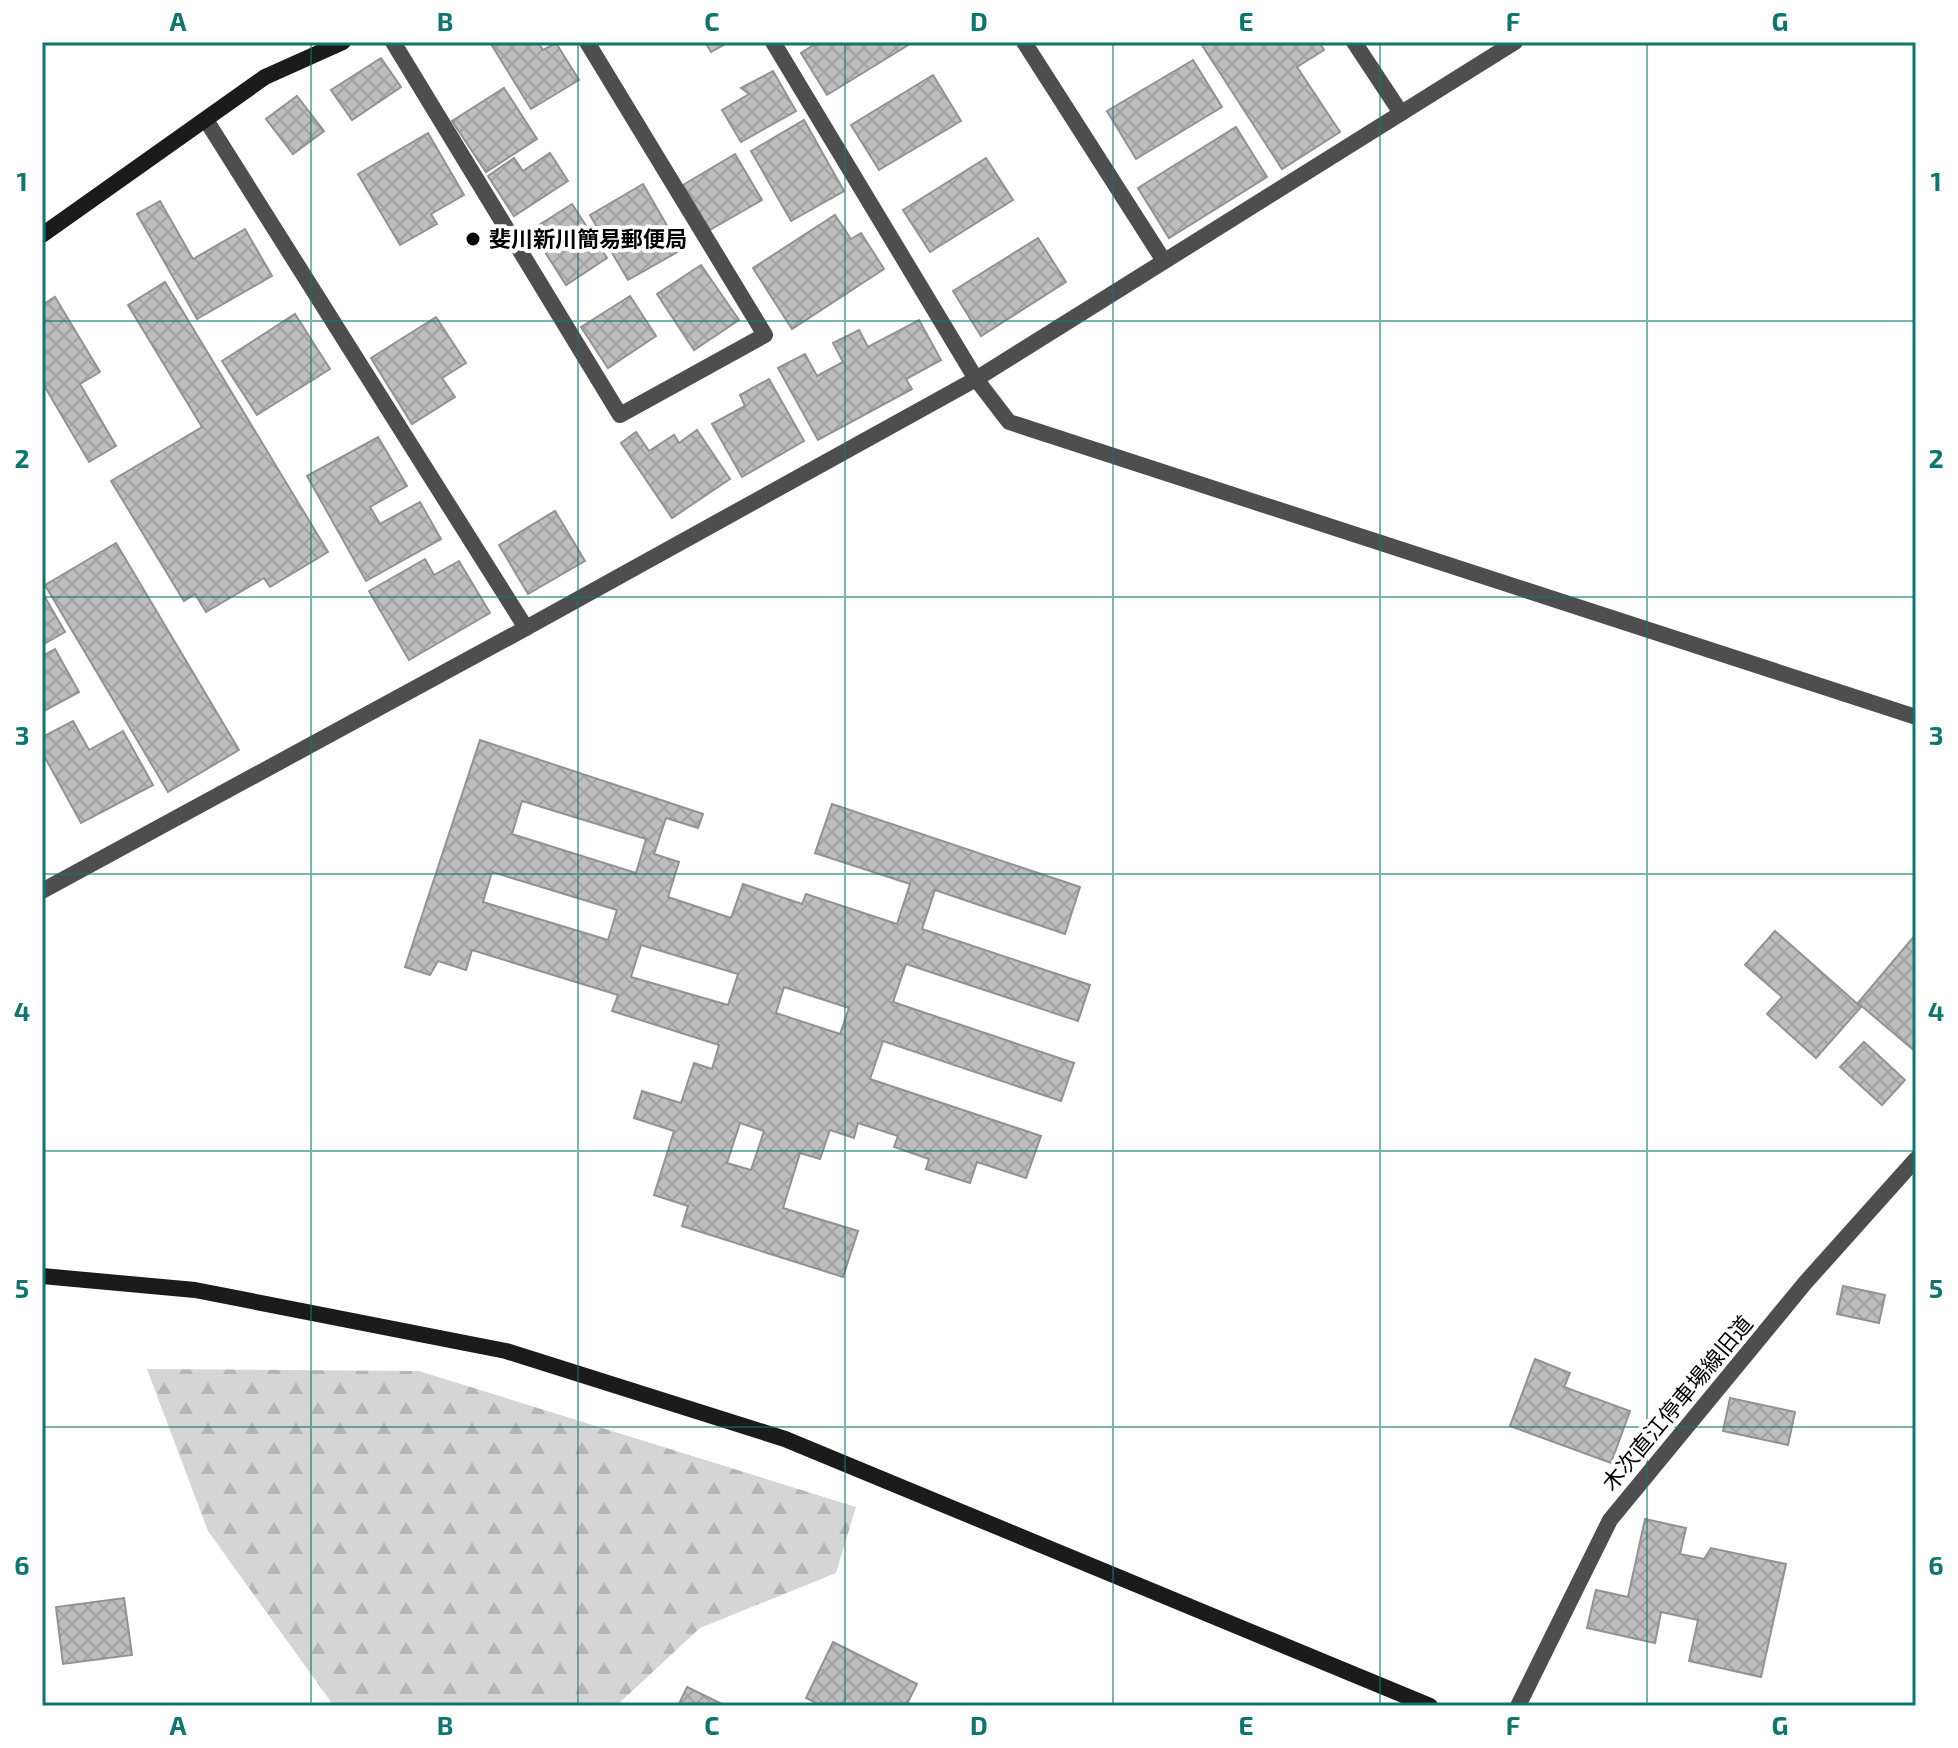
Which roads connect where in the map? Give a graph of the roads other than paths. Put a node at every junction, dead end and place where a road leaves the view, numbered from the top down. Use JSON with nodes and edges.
{"nodes":[{"id":1,"x":343,"y":42,"type":"edge"},
{"id":2,"x":393,"y":42,"type":"edge"},
{"id":3,"x":587,"y":42,"type":"edge"},
{"id":4,"x":773,"y":42,"type":"edge"},
{"id":5,"x":1024,"y":42,"type":"edge"},
{"id":6,"x":1354,"y":42,"type":"edge"},
{"id":7,"x":1515,"y":42,"type":"edge"},
{"id":8,"x":1401,"y":113,"type":"junction"},
{"id":9,"x":206,"y":120,"type":"junction"},
{"id":10,"x":42,"y":235,"type":"edge"},
{"id":11,"x":1164,"y":261,"type":"junction"},
{"id":12,"x":976,"y":379,"type":"junction"},
{"id":13,"x":526,"y":628,"type":"junction"},
{"id":14,"x":1916,"y":717,"type":"edge"},
{"id":15,"x":42,"y":891,"type":"edge"},
{"id":16,"x":1916,"y":1159,"type":"edge"},
{"id":17,"x":42,"y":1276,"type":"edge"},
{"id":18,"x":1430,"y":1706,"type":"edge"},
{"id":19,"x":1518,"y":1706,"type":"edge"}],
"edges":[{"from":1,"to":9,"type":"street"},
{"from":2,"to":3,"type":"street"},
{"from":4,"to":12,"type":"street"},
{"from":5,"to":11,"type":"street"},
{"from":6,"to":8,"type":"street"},
{"from":7,"to":8,"type":"street"},
{"from":8,"to":11,"type":"street"},
{"from":9,"to":10,"type":"street"},
{"from":9,"to":13,"type":"street"},
{"from":11,"to":12,"type":"street"},
{"from":12,"to":13,"type":"street"},
{"from":12,"to":14,"type":"street"},
{"from":13,"to":15,"type":"street"},
{"from":16,"to":19,"type":"street","name":"木次直江停車場線旧道"},
{"from":17,"to":18,"type":"street"}]}
